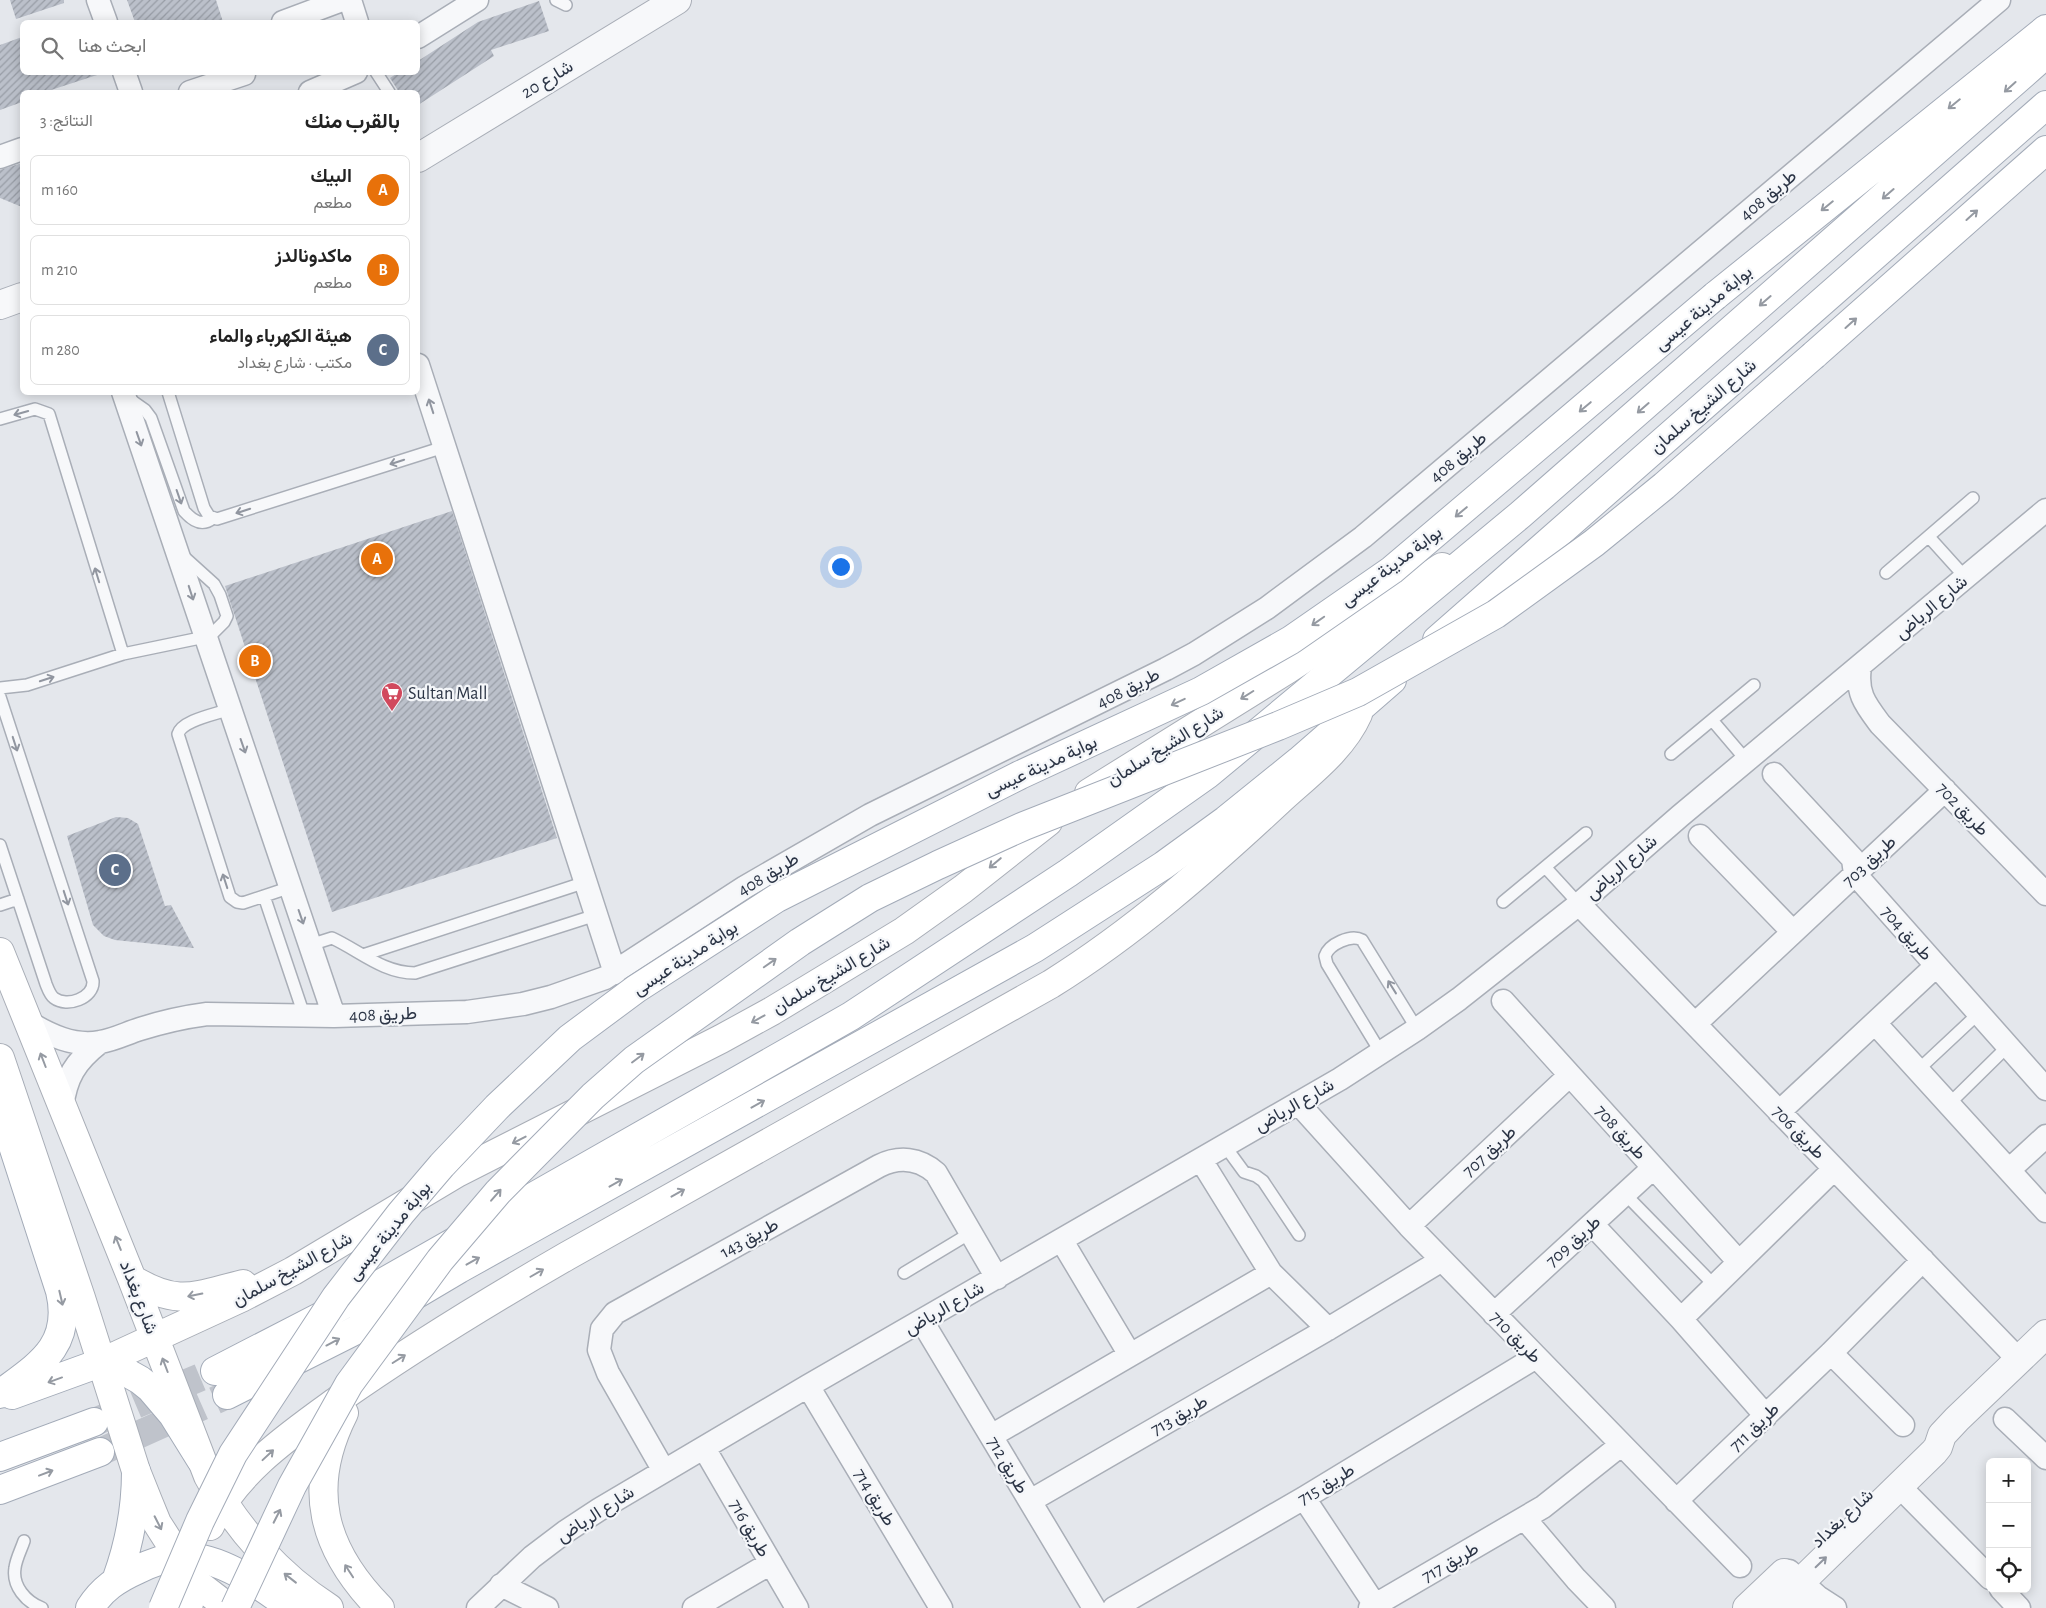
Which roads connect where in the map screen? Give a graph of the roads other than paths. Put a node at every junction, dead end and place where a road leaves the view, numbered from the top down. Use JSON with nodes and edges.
{"nodes":[{"id":1,"x":98,"y":0,"type":"edge"},
{"id":2,"x":342,"y":0,"type":"edge"},
{"id":3,"x":350,"y":0,"type":"edge"},
{"id":4,"x":477,"y":0,"type":"edge"},
{"id":5,"x":677,"y":0,"type":"edge"},
{"id":6,"x":1999,"y":0,"type":"edge"},
{"id":7,"x":105,"y":20,"type":"edge"},
{"id":8,"x":288,"y":20,"type":"edge"},
{"id":9,"x":356,"y":20,"type":"edge"},
{"id":10,"x":2046,"y":29,"type":"edge"},
{"id":11,"x":420,"y":36,"type":"edge"},
{"id":12,"x":2046,"y":54,"type":"edge"},
{"id":13,"x":125,"y":75,"type":"edge"},
{"id":14,"x":349,"y":75,"type":"edge"},
{"id":15,"x":378,"y":75,"type":"edge"},
{"id":16,"x":247,"y":80,"type":"edge"},
{"id":17,"x":130,"y":90,"type":"edge"},
{"id":18,"x":200,"y":90,"type":"edge"},
{"id":19,"x":315,"y":90,"type":"edge"},
{"id":20,"x":388,"y":90,"type":"edge"},
{"id":21,"x":2046,"y":105,"type":"edge"},
{"id":22,"x":20,"y":150,"type":"edge"},
{"id":23,"x":2046,"y":150,"type":"edge"},
{"id":24,"x":0,"y":157,"type":"edge"},
{"id":25,"x":420,"y":157,"type":"edge"},
{"id":26,"x":20,"y":298,"type":"edge"},
{"id":27,"x":0,"y":305,"type":"edge"},
{"id":28,"x":420,"y":371,"type":"edge"},
{"id":29,"x":124,"y":395,"type":"edge"},
{"id":30,"x":125,"y":395,"type":"edge"},
{"id":31,"x":169,"y":395,"type":"edge"},
{"id":32,"x":0,"y":419,"type":"edge"},
{"id":33,"x":444,"y":447,"type":"junction"},
{"id":34,"x":1973,"y":498,"type":"dead end"},
{"id":35,"x":2046,"y":510,"type":"edge"},
{"id":36,"x":1520,"y":515,"type":"junction"},
{"id":37,"x":214,"y":518,"type":"junction"},
{"id":38,"x":1929,"y":537,"type":"junction"},
{"id":39,"x":1886,"y":573,"type":"dead end"},
{"id":40,"x":1966,"y":578,"type":"junction"},
{"id":41,"x":206,"y":638,"type":"junction"},
{"id":42,"x":123,"y":654,"type":"junction"},
{"id":43,"x":1860,"y":667,"type":"junction"},
{"id":44,"x":1754,"y":684,"type":"dead end"},
{"id":45,"x":0,"y":688,"type":"edge"},
{"id":46,"x":0,"y":697,"type":"edge"},
{"id":47,"x":1824,"y":697,"type":"junction"},
{"id":48,"x":1360,"y":708,"type":"junction"},
{"id":49,"x":230,"y":709,"type":"junction"},
{"id":50,"x":1712,"y":720,"type":"junction"},
{"id":51,"x":1880,"y":724,"type":"junction"},
{"id":52,"x":1671,"y":754,"type":"dead end"},
{"id":53,"x":1747,"y":761,"type":"junction"},
{"id":54,"x":1774,"y":774,"type":"dead end"},
{"id":55,"x":1945,"y":790,"type":"junction"},
{"id":56,"x":1586,"y":833,"type":"dead end"},
{"id":57,"x":1700,"y":836,"type":"dead end"},
{"id":58,"x":0,"y":845,"type":"edge"},
{"id":59,"x":1546,"y":868,"type":"junction"},
{"id":60,"x":1855,"y":874,"type":"junction"},
{"id":61,"x":586,"y":882,"type":"junction"},
{"id":62,"x":291,"y":887,"type":"junction"},
{"id":63,"x":2046,"y":894,"type":"edge"},
{"id":64,"x":264,"y":896,"type":"junction"},
{"id":65,"x":18,"y":899,"type":"junction"},
{"id":66,"x":1503,"y":902,"type":"dead end"},
{"id":67,"x":1579,"y":904,"type":"junction"},
{"id":68,"x":0,"y":905,"type":"edge"},
{"id":69,"x":596,"y":915,"type":"junction"},
{"id":70,"x":1793,"y":932,"type":"junction"},
{"id":71,"x":310,"y":945,"type":"junction"},
{"id":72,"x":0,"y":952,"type":"edge"},
{"id":73,"x":363,"y":955,"type":"junction"},
{"id":74,"x":1936,"y":966,"type":"junction"},
{"id":75,"x":615,"y":972,"type":"junction"},
{"id":76,"x":1503,"y":1001,"type":"dead end"},
{"id":77,"x":1979,"y":1013,"type":"junction"},
{"id":78,"x":304,"y":1015,"type":"junction"},
{"id":79,"x":334,"y":1016,"type":"junction"},
{"id":80,"x":28,"y":1022,"type":"junction"},
{"id":81,"x":1875,"y":1023,"type":"junction"},
{"id":82,"x":1695,"y":1024,"type":"junction"},
{"id":83,"x":1417,"y":1029,"type":"junction"},
{"id":84,"x":99,"y":1043,"type":"junction"},
{"id":85,"x":2008,"y":1046,"type":"junction"},
{"id":86,"x":1381,"y":1053,"type":"junction"},
{"id":87,"x":1918,"y":1070,"type":"junction"},
{"id":88,"x":4,"y":1075,"type":"edge"},
{"id":89,"x":1570,"y":1075,"type":"junction"},
{"id":90,"x":2046,"y":1089,"type":"edge"},
{"id":91,"x":1298,"y":1103,"type":"junction"},
{"id":92,"x":1949,"y":1104,"type":"junction"},
{"id":93,"x":62,"y":1107,"type":"junction"},
{"id":94,"x":1779,"y":1112,"type":"junction"},
{"id":95,"x":2046,"y":1136,"type":"edge"},
{"id":96,"x":1225,"y":1146,"type":"junction"},
{"id":97,"x":1201,"y":1160,"type":"junction"},
{"id":98,"x":1653,"y":1168,"type":"junction"},
{"id":99,"x":1834,"y":1169,"type":"junction"},
{"id":100,"x":2009,"y":1170,"type":"junction"},
{"id":101,"x":1626,"y":1194,"type":"junction"},
{"id":102,"x":2046,"y":1211,"type":"edge"},
{"id":103,"x":1592,"y":1224,"type":"junction"},
{"id":104,"x":1409,"y":1226,"type":"junction"},
{"id":105,"x":972,"y":1232,"type":"junction"},
{"id":106,"x":1299,"y":1236,"type":"dead end"},
{"id":107,"x":1062,"y":1241,"type":"junction"},
{"id":108,"x":1442,"y":1260,"type":"junction"},
{"id":109,"x":1922,"y":1260,"type":"junction"},
{"id":110,"x":1739,"y":1262,"type":"junction"},
{"id":111,"x":293,"y":1271,"type":"junction"},
{"id":112,"x":904,"y":1273,"type":"dead end"},
{"id":113,"x":1271,"y":1273,"type":"junction"},
{"id":114,"x":997,"y":1278,"type":"junction"},
{"id":115,"x":132,"y":1280,"type":"junction"},
{"id":116,"x":1715,"y":1286,"type":"junction"},
{"id":117,"x":1494,"y":1314,"type":"junction"},
{"id":118,"x":1681,"y":1319,"type":"junction"},
{"id":119,"x":922,"y":1321,"type":"junction"},
{"id":120,"x":1328,"y":1329,"type":"junction"},
{"id":121,"x":2046,"y":1334,"type":"edge"},
{"id":122,"x":154,"y":1338,"type":"junction"},
{"id":123,"x":1831,"y":1353,"type":"junction"},
{"id":124,"x":1130,"y":1355,"type":"junction"},
{"id":125,"x":1536,"y":1358,"type":"junction"},
{"id":126,"x":116,"y":1360,"type":"junction"},
{"id":127,"x":2019,"y":1360,"type":"junction"},
{"id":128,"x":215,"y":1371,"type":"tunnel mouth"},
{"id":129,"x":374,"y":1374,"type":"junction"},
{"id":130,"x":808,"y":1386,"type":"junction"},
{"id":131,"x":0,"y":1394,"type":"edge"},
{"id":132,"x":226,"y":1395,"type":"tunnel mouth"},
{"id":133,"x":0,"y":1400,"type":"edge"},
{"id":134,"x":104,"y":1414,"type":"junction"},
{"id":135,"x":1766,"y":1416,"type":"junction"},
{"id":136,"x":2005,"y":1419,"type":"dead end"},
{"id":137,"x":1903,"y":1425,"type":"dead end"},
{"id":138,"x":1942,"y":1435,"type":"junction"},
{"id":139,"x":991,"y":1436,"type":"junction"},
{"id":140,"x":1621,"y":1445,"type":"junction"},
{"id":141,"x":704,"y":1448,"type":"junction"},
{"id":142,"x":100,"y":1452,"type":"tunnel mouth"},
{"id":143,"x":0,"y":1457,"type":"edge"},
{"id":144,"x":2046,"y":1458,"type":"edge"},
{"id":145,"x":201,"y":1460,"type":"junction"},
{"id":146,"x":136,"y":1470,"type":"junction"},
{"id":147,"x":664,"y":1471,"type":"junction"},
{"id":148,"x":1899,"y":1486,"type":"junction"},
{"id":149,"x":0,"y":1490,"type":"edge"},
{"id":150,"x":1304,"y":1498,"type":"junction"},
{"id":151,"x":1030,"y":1501,"type":"junction"},
{"id":152,"x":1676,"y":1501,"type":"junction"},
{"id":153,"x":222,"y":1502,"type":"junction"},
{"id":154,"x":1525,"y":1519,"type":"junction"},
{"id":155,"x":24,"y":1541,"type":"dead end"},
{"id":156,"x":771,"y":1564,"type":"junction"},
{"id":157,"x":191,"y":1565,"type":"junction"},
{"id":158,"x":1740,"y":1566,"type":"dead end"},
{"id":159,"x":1986,"y":1574,"type":"edge"},
{"id":160,"x":118,"y":1578,"type":"junction"},
{"id":161,"x":501,"y":1585,"type":"junction"},
{"id":162,"x":1787,"y":1591,"type":"edge"},
{"id":163,"x":2005,"y":1593,"type":"edge"},
{"id":164,"x":1373,"y":1607,"type":"edge"},
{"id":165,"x":42,"y":1608,"type":"edge"},
{"id":166,"x":90,"y":1608,"type":"edge"},
{"id":167,"x":162,"y":1608,"type":"edge"},
{"id":168,"x":188,"y":1608,"type":"edge"},
{"id":169,"x":229,"y":1608,"type":"edge"},
{"id":170,"x":235,"y":1608,"type":"edge"},
{"id":171,"x":291,"y":1608,"type":"edge"},
{"id":172,"x":329,"y":1608,"type":"edge"},
{"id":173,"x":380,"y":1608,"type":"edge"},
{"id":174,"x":478,"y":1608,"type":"edge"},
{"id":175,"x":547,"y":1608,"type":"edge"},
{"id":176,"x":694,"y":1608,"type":"edge"},
{"id":177,"x":797,"y":1608,"type":"edge"},
{"id":178,"x":941,"y":1608,"type":"edge"},
{"id":179,"x":1094,"y":1608,"type":"edge"},
{"id":180,"x":1114,"y":1608,"type":"edge"},
{"id":181,"x":1604,"y":1608,"type":"edge"},
{"id":182,"x":1747,"y":1608,"type":"edge"},
{"id":183,"x":1835,"y":1608,"type":"edge"},
{"id":184,"x":2019,"y":1608,"type":"edge"}],
"edges":[{"from":1,"to":7,"type":"street"},
{"from":2,"to":8,"type":"street"},
{"from":3,"to":9,"type":"street"},
{"from":4,"to":11,"type":"street"},
{"from":5,"to":25,"type":"street","name":"شارع 20"},
{"from":6,"to":75,"type":"street","name":"طريق 408"},
{"from":10,"to":167,"type":"main road","name":"بوابة مدينة عيسى","one_way":true,"bridge":true},
{"from":12,"to":36,"type":"main road","name":"شارع الشيخ سلمان","one_way":true},
{"from":13,"to":17,"type":"street"},
{"from":14,"to":19,"type":"street"},
{"from":15,"to":20,"type":"lane"},
{"from":16,"to":18,"type":"street"},
{"from":21,"to":48,"type":"main road","name":"شارع الشيخ سلمان"},
{"from":22,"to":24,"type":"street"},
{"from":170,"to":23,"type":"main road","one_way":true,"bridge":true},
{"from":26,"to":27,"type":"street"},
{"from":33,"to":28,"type":"street","one_way":true},
{"from":29,"to":41,"type":"street","one_way":true},
{"from":30,"to":37,"type":"lane","one_way":true},
{"from":31,"to":37,"type":"lane"},
{"from":42,"to":32,"type":"lane","one_way":true},
{"from":33,"to":37,"type":"lane","one_way":true},
{"from":33,"to":61,"type":"street"},
{"from":34,"to":38,"type":"lane"},
{"from":35,"to":40,"type":"street","name":"شارع الرياض"},
{"from":36,"to":111,"type":"main road","name":"شارع الشيخ سلمان","one_way":true},
{"from":36,"to":128,"type":"main road","name":"شارع الشيخ سلمان"},
{"from":38,"to":39,"type":"lane"},
{"from":38,"to":40,"type":"lane"},
{"from":40,"to":43,"type":"street","name":"شارع الرياض"},
{"from":41,"to":42,"type":"lane"},
{"from":41,"to":49,"type":"street"},
{"from":45,"to":42,"type":"lane","one_way":true},
{"from":43,"to":47,"type":"street","name":"شارع الرياض"},
{"from":43,"to":51,"type":"street","name":"طريق 702"},
{"from":44,"to":50,"type":"lane"},
{"from":46,"to":65,"type":"lane","one_way":true},
{"from":47,"to":51,"type":"street","name":"طريق 702"},
{"from":47,"to":53,"type":"street","name":"شارع الرياض"},
{"from":129,"to":48,"type":"main road","name":"شارع الشيخ سلمان","one_way":true},
{"from":132,"to":48,"type":"main road","name":"شارع الشيخ سلمان","one_way":true},
{"from":49,"to":62,"type":"street","one_way":true},
{"from":64,"to":49,"type":"lane","one_way":true},
{"from":50,"to":52,"type":"lane"},
{"from":50,"to":53,"type":"lane"},
{"from":51,"to":55,"type":"street","name":"طريق 702"},
{"from":53,"to":67,"type":"street","name":"شارع الرياض"},
{"from":54,"to":60,"type":"street","name":"طريق 704"},
{"from":55,"to":60,"type":"street","name":"طريق 703"},
{"from":55,"to":63,"type":"street","name":"طريق 702"},
{"from":56,"to":59,"type":"lane"},
{"from":57,"to":70,"type":"street"},
{"from":58,"to":65,"type":"lane"},
{"from":59,"to":66,"type":"lane"},
{"from":59,"to":67,"type":"lane"},
{"from":60,"to":70,"type":"street","name":"طريق 703"},
{"from":60,"to":74,"type":"street","name":"طريق 704"},
{"from":61,"to":69,"type":"street"},
{"from":61,"to":73,"type":"lane"},
{"from":62,"to":64,"type":"lane"},
{"from":62,"to":71,"type":"street","one_way":true},
{"from":64,"to":78,"type":"lane"},
{"from":65,"to":68,"type":"lane"},
{"from":67,"to":82,"type":"street","name":"طريق 706"},
{"from":67,"to":83,"type":"street","name":"شارع الرياض"},
{"from":69,"to":73,"type":"lane"},
{"from":69,"to":75,"type":"street"},
{"from":70,"to":82,"type":"street","name":"طريق 703"},
{"from":71,"to":73,"type":"lane"},
{"from":71,"to":79,"type":"street"},
{"from":72,"to":80,"type":"main road","name":"شارع بغداد"},
{"from":74,"to":77,"type":"street","name":"طريق 704"},
{"from":74,"to":81,"type":"street"},
{"from":75,"to":79,"type":"street","name":"طريق 408"},
{"from":76,"to":89,"type":"street","name":"طريق 708"},
{"from":77,"to":85,"type":"street","name":"طريق 704"},
{"from":77,"to":87,"type":"lane"},
{"from":78,"to":79,"type":"street","name":"طريق 408"},
{"from":78,"to":84,"type":"street","name":"طريق 408"},
{"from":80,"to":84,"type":"street","name":"طريق 408"},
{"from":93,"to":80,"type":"main road","name":"شارع بغداد","one_way":true},
{"from":81,"to":87,"type":"street"},
{"from":81,"to":94,"type":"street"},
{"from":82,"to":94,"type":"street","name":"طريق 706"},
{"from":83,"to":86,"type":"street","name":"شارع الرياض"},
{"from":83,"to":86,"type":"lane","one_way":true},
{"from":84,"to":93,"type":"street","name":"طريق 408"},
{"from":85,"to":90,"type":"street","name":"طريق 704"},
{"from":85,"to":92,"type":"lane"},
{"from":86,"to":91,"type":"street","name":"شارع الرياض"},
{"from":87,"to":92,"type":"street"},
{"from":88,"to":126,"type":"main road"},
{"from":88,"to":131,"type":"main road","one_way":true},
{"from":89,"to":98,"type":"street","name":"طريق 708"},
{"from":89,"to":104,"type":"street","name":"طريق 707"},
{"from":91,"to":96,"type":"street","name":"شارع الرياض"},
{"from":91,"to":104,"type":"street","name":"طريق 710"},
{"from":92,"to":100,"type":"street"},
{"from":115,"to":93,"type":"main road","name":"شارع بغداد","one_way":true},
{"from":94,"to":99,"type":"street","name":"طريق 706"},
{"from":95,"to":100,"type":"street"},
{"from":96,"to":97,"type":"street","name":"شارع الرياض"},
{"from":96,"to":106,"type":"lane"},
{"from":97,"to":107,"type":"street","name":"شارع الرياض"},
{"from":97,"to":113,"type":"street"},
{"from":98,"to":101,"type":"street","name":"طريق 709"},
{"from":98,"to":110,"type":"street","name":"طريق 708"},
{"from":99,"to":109,"type":"street","name":"طريق 706"},
{"from":99,"to":110,"type":"street"},
{"from":100,"to":102,"type":"street"},
{"from":101,"to":103,"type":"street","name":"طريق 709"},
{"from":101,"to":116,"type":"lane"},
{"from":103,"to":117,"type":"street","name":"طريق 709"},
{"from":103,"to":118,"type":"street"},
{"from":104,"to":108,"type":"street","name":"طريق 710"},
{"from":105,"to":112,"type":"lane"},
{"from":105,"to":114,"type":"street","name":"طريق 143"},
{"from":105,"to":147,"type":"street","name":"طريق 143"},
{"from":107,"to":114,"type":"street","name":"شارع الرياض"},
{"from":107,"to":124,"type":"street"},
{"from":108,"to":117,"type":"street","name":"طريق 710"},
{"from":108,"to":120,"type":"street","name":"طريق 713"},
{"from":109,"to":123,"type":"street","name":"طريق 711"},
{"from":109,"to":127,"type":"street","name":"طريق 706"},
{"from":110,"to":116,"type":"street"},
{"from":111,"to":115,"type":"main road","one_way":true},
{"from":111,"to":122,"type":"main road","name":"شارع الشيخ سلمان"},
{"from":113,"to":120,"type":"street"},
{"from":113,"to":124,"type":"street"},
{"from":114,"to":119,"type":"street","name":"شارع الرياض"},
{"from":115,"to":122,"type":"main road","name":"شارع بغداد"},
{"from":116,"to":118,"type":"street"},
{"from":117,"to":125,"type":"street","name":"طريق 710"},
{"from":118,"to":135,"type":"street"},
{"from":119,"to":130,"type":"street","name":"شارع الرياض"},
{"from":119,"to":139,"type":"street","name":"طريق 712"},
{"from":120,"to":151,"type":"street","name":"طريق 713"},
{"from":121,"to":127,"type":"street","name":"شارع بغداد"},
{"from":122,"to":126,"type":"main road","name":"شارع الشيخ سلمان"},
{"from":145,"to":122,"type":"main road","name":"شارع بغداد","one_way":true},
{"from":123,"to":135,"type":"street","name":"طريق 711"},
{"from":123,"to":137,"type":"street"},
{"from":124,"to":139,"type":"street"},
{"from":125,"to":140,"type":"street","name":"طريق 710"},
{"from":125,"to":150,"type":"street","name":"طريق 715"},
{"from":126,"to":133,"type":"main road","name":"شارع الشيخ سلمان","one_way":true},
{"from":126,"to":134,"type":"main road"},
{"from":126,"to":145,"type":"main road"},
{"from":127,"to":138,"type":"street","name":"شارع بغداد"},
{"from":153,"to":129,"type":"main road","name":"شارع الشيخ سلمان","one_way":true},
{"from":173,"to":129,"type":"main road","one_way":true},
{"from":130,"to":141,"type":"street","name":"شارع الرياض"},
{"from":130,"to":178,"type":"street","name":"طريق 714"},
{"from":134,"to":143,"type":"main road"},
{"from":134,"to":146,"type":"main road"},
{"from":135,"to":152,"type":"street","name":"طريق 711"},
{"from":136,"to":144,"type":"street"},
{"from":138,"to":148,"type":"street","name":"شارع بغداد"},
{"from":138,"to":162,"type":"street","name":"شارع بغداد"},
{"from":139,"to":151,"type":"street","name":"طريق 712"},
{"from":140,"to":152,"type":"street","name":"طريق 710"},
{"from":140,"to":154,"type":"street","name":"طريق 717"},
{"from":141,"to":147,"type":"street","name":"شارع الرياض"},
{"from":141,"to":156,"type":"street","name":"طريق 716"},
{"from":149,"to":142,"type":"main road","one_way":true},
{"from":145,"to":153,"type":"main road","name":"شارع بغداد"},
{"from":146,"to":157,"type":"main road","one_way":true},
{"from":146,"to":160,"type":"main road"},
{"from":147,"to":161,"type":"street","name":"شارع الرياض"},
{"from":148,"to":159,"type":"street"},
{"from":162,"to":148,"type":"street","name":"شارع بغداد","one_way":true},
{"from":150,"to":164,"type":"street","name":"طريق 717"},
{"from":150,"to":180,"type":"street","name":"طريق 715"},
{"from":151,"to":179,"type":"street","name":"طريق 712"},
{"from":152,"to":158,"type":"street","name":"طريق 710"},
{"from":153,"to":157,"type":"main road","name":"شارع الشيخ سلمان"},
{"from":172,"to":153,"type":"main road","name":"شارع بغداد","one_way":true},
{"from":154,"to":164,"type":"street","name":"طريق 717"},
{"from":154,"to":181,"type":"street"},
{"from":155,"to":165,"type":"lane"},
{"from":156,"to":176,"type":"street"},
{"from":156,"to":177,"type":"street","name":"طريق 716"},
{"from":157,"to":160,"type":"main road"},
{"from":157,"to":168,"type":"main road","name":"شارع الشيخ سلمان"},
{"from":157,"to":169,"type":"main road"},
{"from":157,"to":171,"type":"main road"},
{"from":160,"to":166,"type":"main road"},
{"from":161,"to":174,"type":"street","name":"شارع الرياض"},
{"from":161,"to":175,"type":"street"},
{"from":162,"to":182,"type":"street","name":"شارع بغداد"},
{"from":162,"to":183,"type":"street"},
{"from":163,"to":184,"type":"street"}]}
